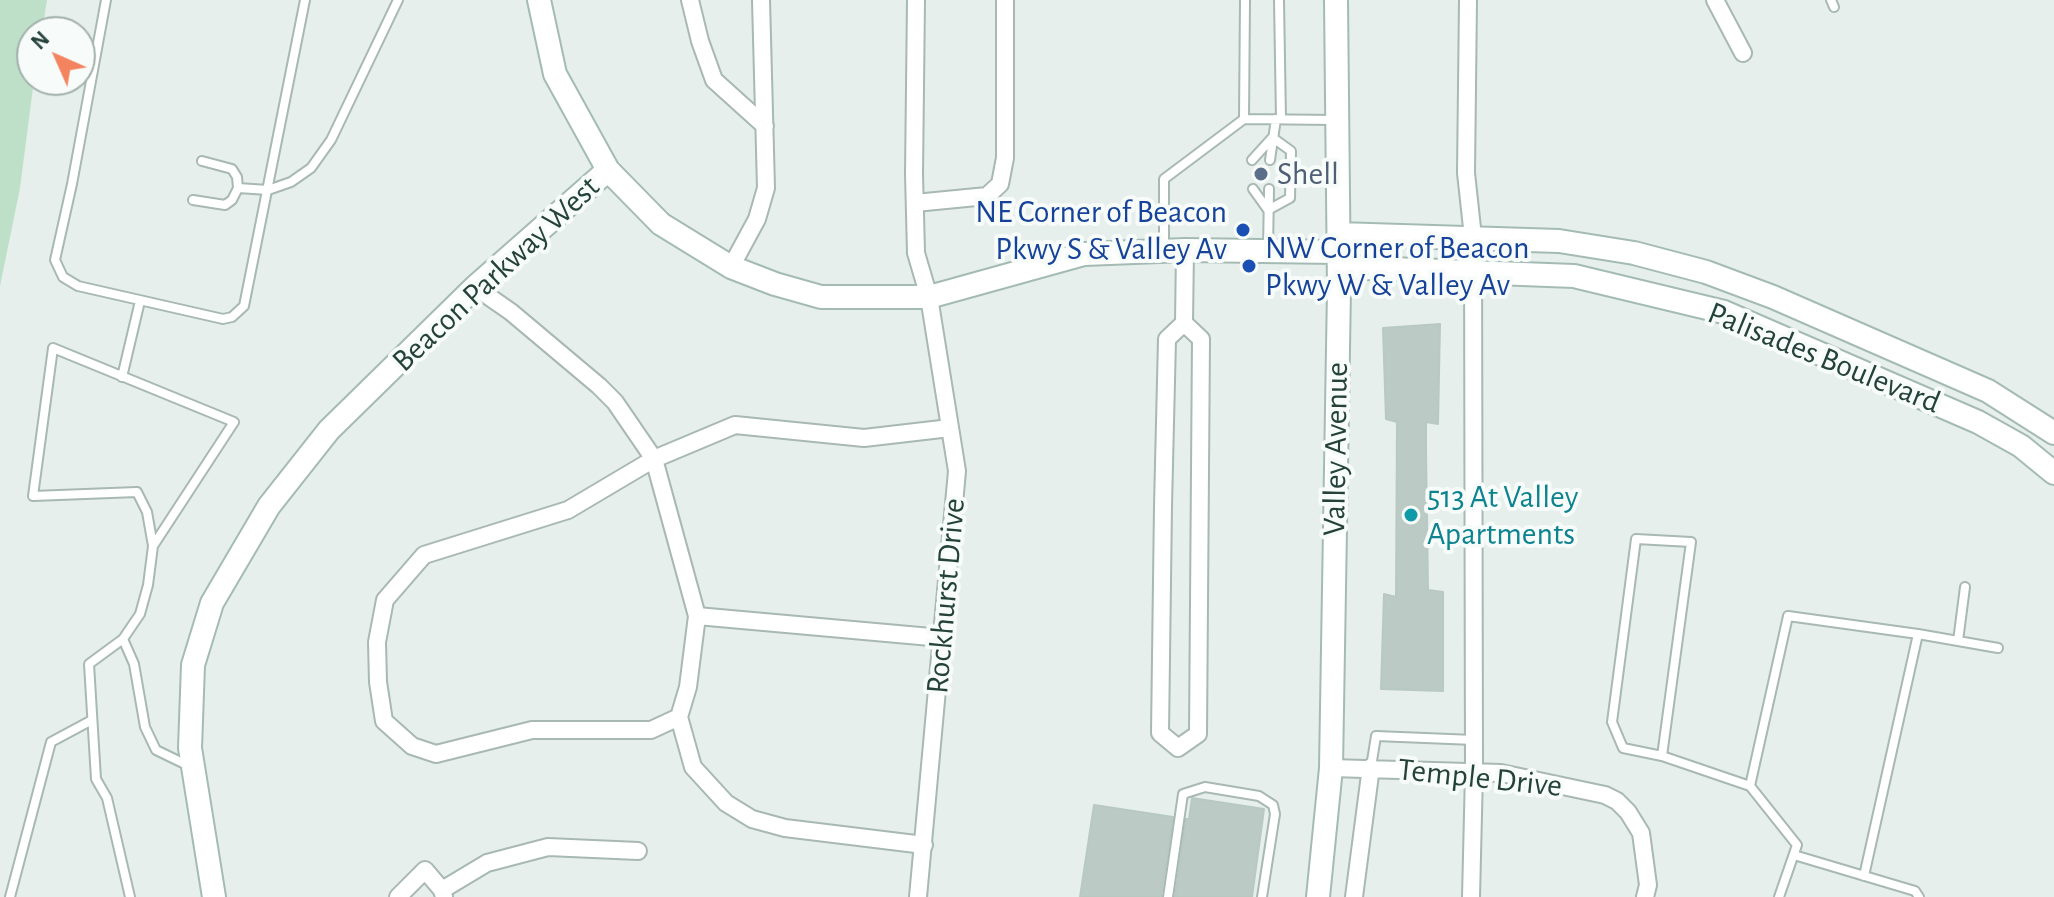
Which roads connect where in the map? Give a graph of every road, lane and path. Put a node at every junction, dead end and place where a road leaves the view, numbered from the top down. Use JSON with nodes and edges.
{"nodes":[{"id":1,"x":106,"y":0,"type":"edge"},
{"id":2,"x":305,"y":0,"type":"edge"},
{"id":3,"x":398,"y":0,"type":"edge"},
{"id":4,"x":539,"y":0,"type":"edge"},
{"id":5,"x":690,"y":0,"type":"edge"},
{"id":6,"x":761,"y":0,"type":"edge"},
{"id":7,"x":916,"y":0,"type":"edge"},
{"id":8,"x":1005,"y":0,"type":"edge"},
{"id":9,"x":1245,"y":0,"type":"edge"},
{"id":10,"x":1279,"y":0,"type":"edge"},
{"id":11,"x":1336,"y":0,"type":"edge"},
{"id":12,"x":1468,"y":0,"type":"edge"},
{"id":13,"x":1715,"y":0,"type":"edge"},
{"id":14,"x":1743,"y":53,"type":"dead end"},
{"id":15,"x":1244,"y":119,"type":"junction"},
{"id":16,"x":1278,"y":119,"type":"junction"},
{"id":17,"x":1338,"y":120,"type":"junction"},
{"id":18,"x":765,"y":126,"type":"junction"},
{"id":19,"x":1273,"y":138,"type":"junction"},
{"id":20,"x":1252,"y":160,"type":"dead end"},
{"id":21,"x":1270,"y":160,"type":"dead end"},
{"id":22,"x":202,"y":161,"type":"dead end"},
{"id":23,"x":608,"y":170,"type":"junction"},
{"id":24,"x":238,"y":188,"type":"junction"},
{"id":25,"x":1253,"y":189,"type":"dead end"},
{"id":26,"x":1269,"y":189,"type":"dead end"},
{"id":27,"x":268,"y":190,"type":"junction"},
{"id":28,"x":193,"y":200,"type":"dead end"},
{"id":29,"x":915,"y":203,"type":"junction"},
{"id":30,"x":1268,"y":210,"type":"junction"},
{"id":31,"x":1473,"y":237,"type":"junction"},
{"id":32,"x":1174,"y":251,"type":"junction"},
{"id":33,"x":1268,"y":251,"type":"junction"},
{"id":34,"x":1339,"y":251,"type":"junction"},
{"id":35,"x":731,"y":267,"type":"junction"},
{"id":36,"x":1473,"y":271,"type":"junction"},
{"id":37,"x":475,"y":287,"type":"junction"},
{"id":38,"x":929,"y":297,"type":"junction"},
{"id":39,"x":140,"y":301,"type":"junction"},
{"id":40,"x":1184,"y":323,"type":"junction"},
{"id":41,"x":122,"y":377,"type":"junction"},
{"id":42,"x":950,"y":428,"type":"junction"},
{"id":43,"x":2054,"y":433,"type":"edge"},
{"id":44,"x":654,"y":459,"type":"junction"},
{"id":45,"x":2054,"y":473,"type":"edge"},
{"id":46,"x":153,"y":546,"type":"junction"},
{"id":47,"x":1965,"y":587,"type":"dead end"},
{"id":48,"x":697,"y":616,"type":"junction"},
{"id":49,"x":1918,"y":634,"type":"junction"},
{"id":50,"x":942,"y":638,"type":"junction"},
{"id":51,"x":123,"y":639,"type":"junction"},
{"id":52,"x":1958,"y":641,"type":"junction"},
{"id":53,"x":1998,"y":648,"type":"dead end"},
{"id":54,"x":679,"y":717,"type":"junction"},
{"id":55,"x":92,"y":720,"type":"junction"},
{"id":56,"x":1474,"y":740,"type":"junction"},
{"id":57,"x":1662,"y":756,"type":"junction"},
{"id":58,"x":1371,"y":767,"type":"junction"},
{"id":59,"x":193,"y":768,"type":"junction"},
{"id":60,"x":1331,"y":768,"type":"junction"},
{"id":61,"x":1474,"y":773,"type":"junction"},
{"id":62,"x":1750,"y":786,"type":"junction"},
{"id":63,"x":924,"y":845,"type":"junction"},
{"id":64,"x":638,"y":851,"type":"dead end"},
{"id":65,"x":1794,"y":855,"type":"junction"},
{"id":66,"x":1864,"y":876,"type":"junction"},
{"id":67,"x":443,"y":894,"type":"edge"},
{"id":68,"x":10,"y":897,"type":"edge"},
{"id":69,"x":130,"y":897,"type":"edge"},
{"id":70,"x":214,"y":897,"type":"edge"},
{"id":71,"x":398,"y":897,"type":"edge"},
{"id":72,"x":918,"y":897,"type":"edge"},
{"id":73,"x":1168,"y":897,"type":"edge"},
{"id":74,"x":1262,"y":897,"type":"edge"},
{"id":75,"x":1318,"y":897,"type":"edge"},
{"id":76,"x":1354,"y":897,"type":"edge"},
{"id":77,"x":1471,"y":897,"type":"edge"},
{"id":78,"x":1645,"y":897,"type":"edge"},
{"id":79,"x":1779,"y":897,"type":"edge"},
{"id":80,"x":1919,"y":897,"type":"edge"}],
"edges":[{"from":1,"to":39,"type":"lane"},
{"from":2,"to":27,"type":"lane"},
{"from":3,"to":27,"type":"lane"},
{"from":4,"to":23,"type":"main road"},
{"from":5,"to":18,"type":"street"},
{"from":6,"to":18,"type":"street"},
{"from":7,"to":29,"type":"street","name":"Rockhurst Drive"},
{"from":8,"to":29,"type":"street"},
{"from":9,"to":15,"type":"lane"},
{"from":10,"to":16,"type":"lane"},
{"from":11,"to":17,"type":"main road","name":"Valley Avenue"},
{"from":12,"to":31,"type":"street"},
{"from":13,"to":14,"type":"street"},
{"from":15,"to":16,"type":"lane"},
{"from":15,"to":32,"type":"lane"},
{"from":16,"to":17,"type":"lane"},
{"from":16,"to":19,"type":"lane"},
{"from":17,"to":34,"type":"main road","name":"Valley Avenue"},
{"from":18,"to":35,"type":"street"},
{"from":19,"to":20,"type":"lane"},
{"from":19,"to":21,"type":"lane"},
{"from":19,"to":30,"type":"lane"},
{"from":22,"to":24,"type":"lane"},
{"from":23,"to":35,"type":"main road","name":"Beacon Parkway West"},
{"from":23,"to":37,"type":"main road","name":"Beacon Parkway West"},
{"from":24,"to":27,"type":"lane"},
{"from":24,"to":28,"type":"lane"},
{"from":25,"to":30,"type":"lane"},
{"from":26,"to":30,"type":"lane"},
{"from":27,"to":39,"type":"lane"},
{"from":29,"to":38,"type":"street","name":"Rockhurst Drive"},
{"from":30,"to":33,"type":"lane"},
{"from":31,"to":34,"type":"main road","name":"Palisades Boulevard"},
{"from":31,"to":36,"type":"street"},
{"from":31,"to":43,"type":"main road","name":"Palisades Boulevard"},
{"from":32,"to":33,"type":"main road","name":"Beacon Parkway West"},
{"from":32,"to":38,"type":"main road","name":"Beacon Parkway West"},
{"from":32,"to":40,"type":"street"},
{"from":33,"to":34,"type":"main road","name":"Beacon Parkway West"},
{"from":34,"to":36,"type":"main road","name":"Palisades Boulevard"},
{"from":34,"to":60,"type":"main road","name":"Valley Avenue"},
{"from":35,"to":38,"type":"main road","name":"Beacon Parkway West"},
{"from":36,"to":45,"type":"main road","name":"Palisades Boulevard"},
{"from":36,"to":56,"type":"street"},
{"from":37,"to":44,"type":"street"},
{"from":37,"to":59,"type":"main road","name":"Beacon Parkway West"},
{"from":38,"to":42,"type":"street","name":"Rockhurst Drive"},
{"from":39,"to":41,"type":"lane"},
{"from":40,"to":40,"type":"street"},
{"from":41,"to":46,"type":"lane"},
{"from":41,"to":46,"type":"lane"},
{"from":42,"to":44,"type":"street"},
{"from":42,"to":50,"type":"street","name":"Rockhurst Drive"},
{"from":44,"to":48,"type":"street"},
{"from":44,"to":54,"type":"street"},
{"from":46,"to":51,"type":"lane"},
{"from":47,"to":52,"type":"lane"},
{"from":48,"to":50,"type":"street"},
{"from":48,"to":54,"type":"street"},
{"from":49,"to":52,"type":"lane"},
{"from":49,"to":62,"type":"lane"},
{"from":49,"to":66,"type":"lane"},
{"from":50,"to":63,"type":"street","name":"Rockhurst Drive"},
{"from":51,"to":55,"type":"lane"},
{"from":51,"to":59,"type":"lane"},
{"from":52,"to":53,"type":"lane"},
{"from":54,"to":63,"type":"street"},
{"from":55,"to":68,"type":"lane"},
{"from":55,"to":69,"type":"lane"},
{"from":56,"to":58,"type":"lane"},
{"from":56,"to":61,"type":"street"},
{"from":57,"to":57,"type":"lane"},
{"from":57,"to":62,"type":"lane"},
{"from":58,"to":60,"type":"street","name":"Temple Drive"},
{"from":58,"to":61,"type":"street","name":"Temple Drive"},
{"from":58,"to":76,"type":"street"},
{"from":59,"to":70,"type":"main road","name":"Beacon Parkway West"},
{"from":60,"to":75,"type":"main road","name":"Valley Avenue"},
{"from":61,"to":77,"type":"street"},
{"from":61,"to":78,"type":"street","name":"Temple Drive"},
{"from":62,"to":65,"type":"lane"},
{"from":63,"to":72,"type":"street","name":"Rockhurst Drive"},
{"from":64,"to":67,"type":"street"},
{"from":65,"to":66,"type":"lane"},
{"from":65,"to":79,"type":"lane"},
{"from":66,"to":80,"type":"lane"},
{"from":67,"to":71,"type":"street"},
{"from":73,"to":74,"type":"lane"}]}
